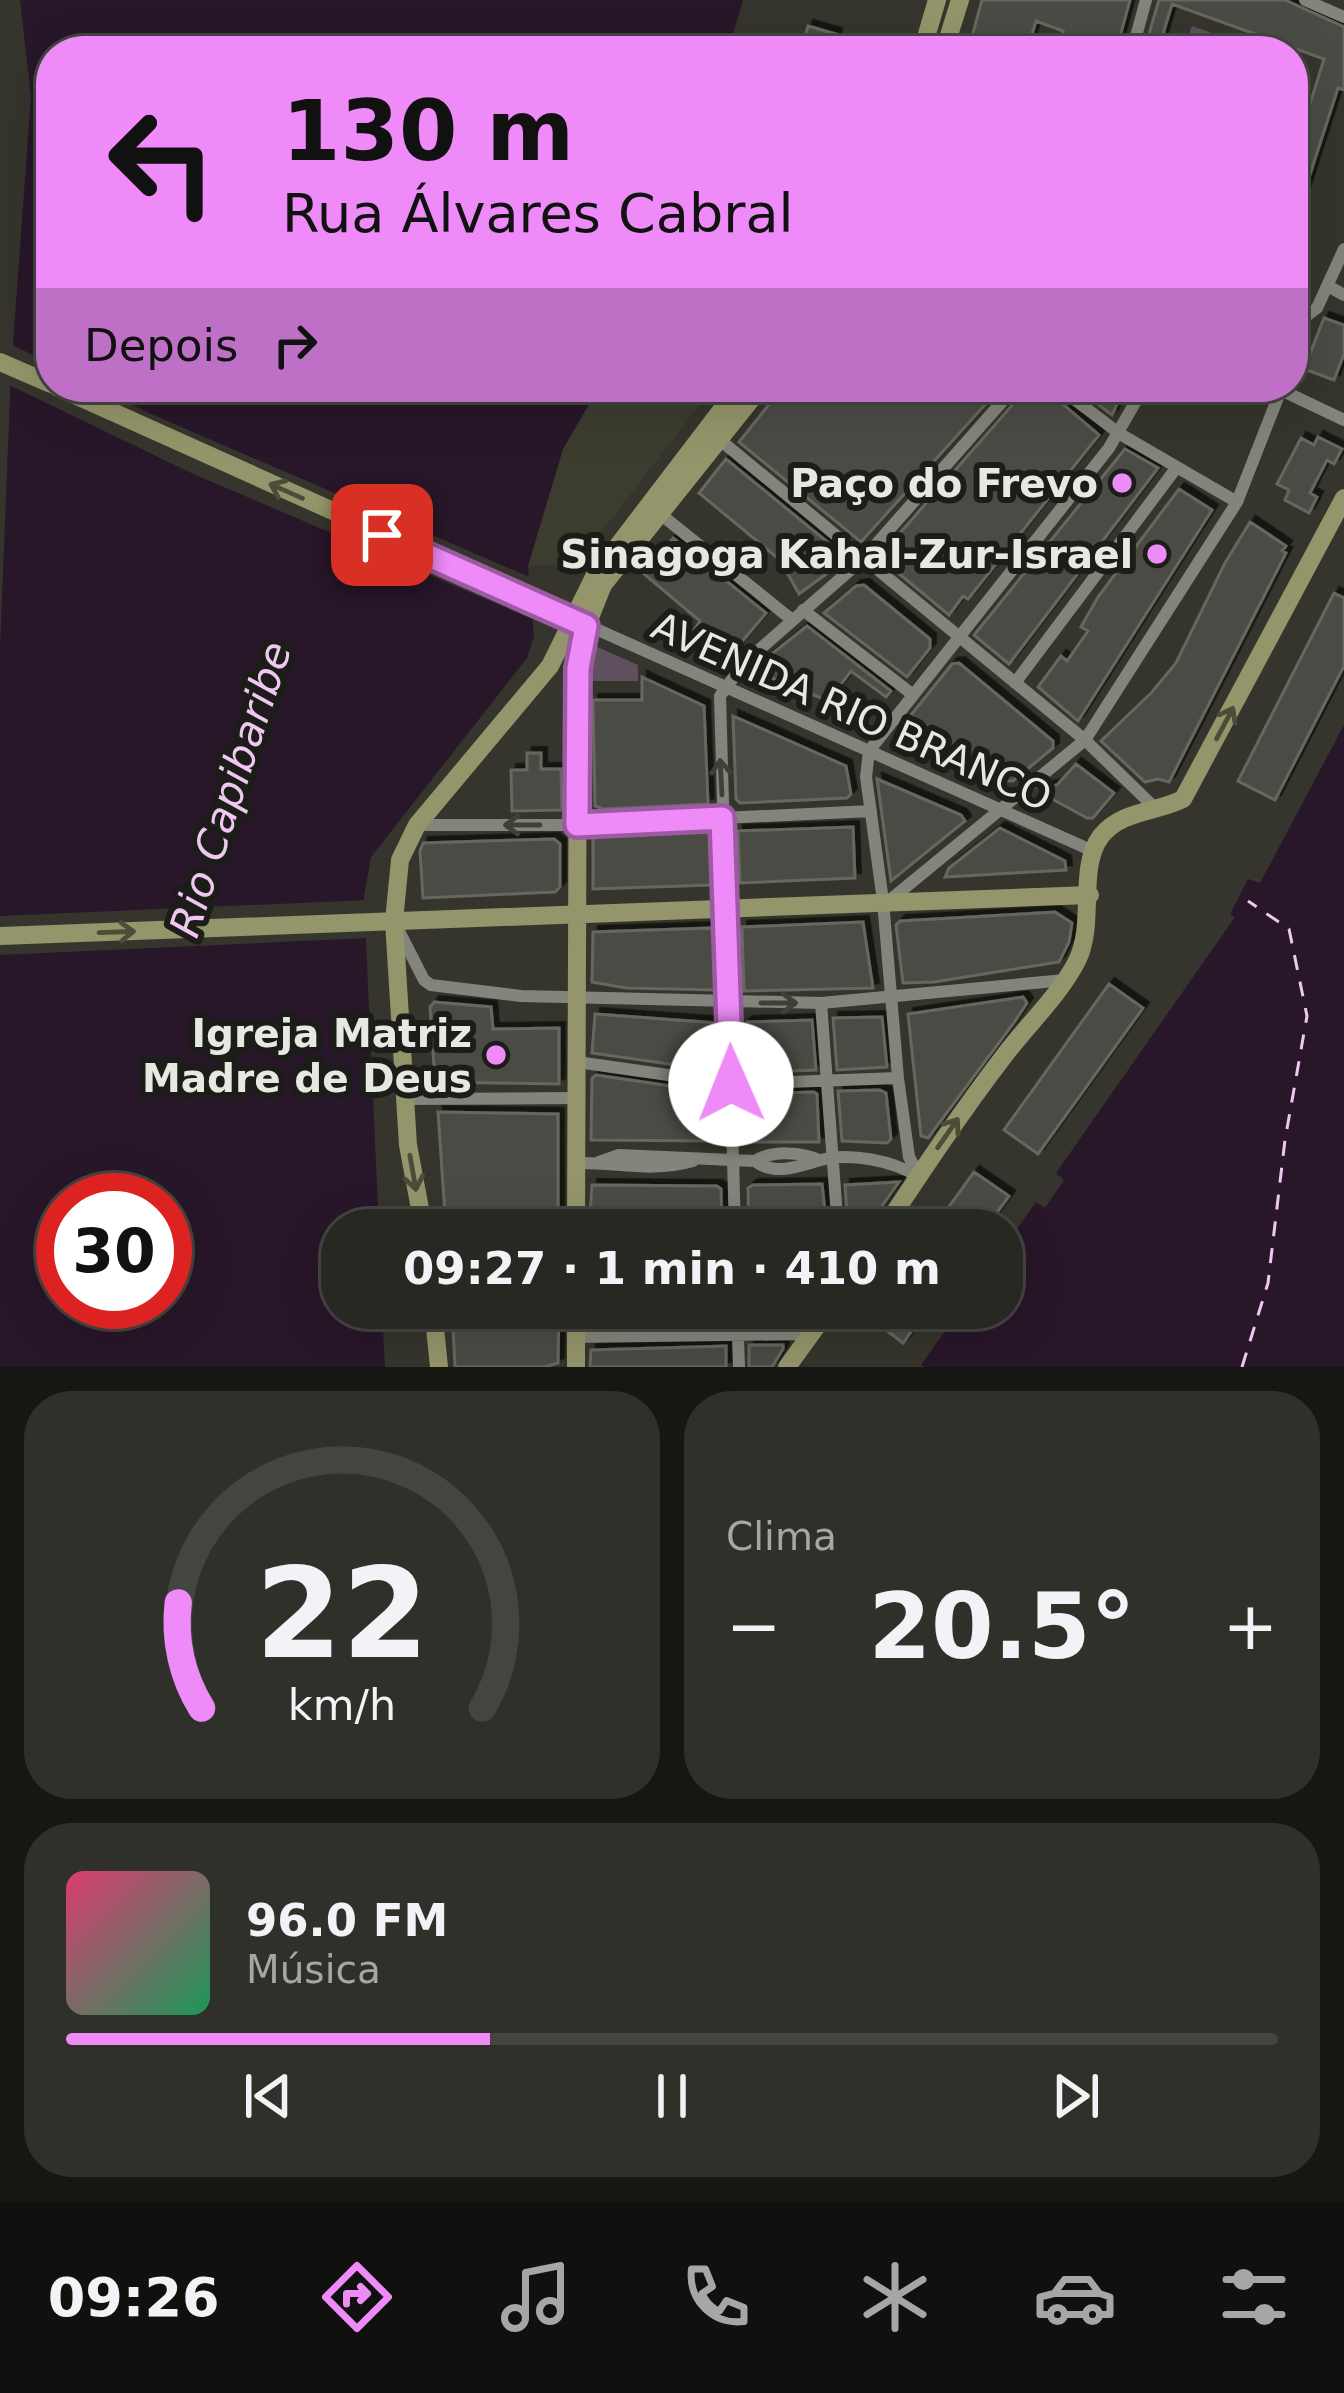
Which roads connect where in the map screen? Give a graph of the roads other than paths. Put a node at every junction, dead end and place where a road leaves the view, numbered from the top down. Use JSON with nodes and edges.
{"nodes":[{"id":1,"x":937,"y":0,"type":"edge"},
{"id":2,"x":960,"y":0,"type":"edge"},
{"id":3,"x":1146,"y":0,"type":"edge"},
{"id":4,"x":1306,"y":0,"type":"edge"},
{"id":5,"x":1344,"y":15,"type":"edge"},
{"id":6,"x":926,"y":36,"type":"edge"},
{"id":7,"x":949,"y":36,"type":"edge"},
{"id":8,"x":1136,"y":36,"type":"edge"},
{"id":9,"x":1344,"y":249,"type":"edge"},
{"id":10,"x":1328,"y":286,"type":"junction"},
{"id":11,"x":1344,"y":295,"type":"edge"},
{"id":12,"x":1308,"y":317,"type":"edge"},
{"id":13,"x":3,"y":363,"type":"edge"},
{"id":14,"x":36,"y":378,"type":"edge"},
{"id":15,"x":89,"y":402,"type":"edge"},
{"id":16,"x":728,"y":402,"type":"edge"},
{"id":17,"x":749,"y":402,"type":"edge"},
{"id":18,"x":1002,"y":402,"type":"edge"},
{"id":19,"x":1078,"y":402,"type":"edge"},
{"id":20,"x":1136,"y":402,"type":"edge"},
{"id":21,"x":1276,"y":402,"type":"edge"},
{"id":22,"x":1308,"y":402,"type":"edge"},
{"id":23,"x":1344,"y":420,"type":"edge"},
{"id":24,"x":1120,"y":434,"type":"junction"},
{"id":25,"x":720,"y":440,"type":"junction"},
{"id":26,"x":1178,"y":467,"type":"junction"},
{"id":27,"x":1344,"y":498,"type":"edge"},
{"id":28,"x":1237,"y":502,"type":"junction"},
{"id":29,"x":659,"y":513,"type":"junction"},
{"id":30,"x":864,"y":558,"type":"junction"},
{"id":31,"x":803,"y":610,"type":"junction"},
{"id":32,"x":791,"y":620,"type":"junction"},
{"id":33,"x":580,"y":622,"type":"junction"},
{"id":34,"x":957,"y":635,"type":"junction"},
{"id":35,"x":1015,"y":683,"type":"junction"},
{"id":36,"x":724,"y":686,"type":"junction"},
{"id":37,"x":911,"y":694,"type":"junction"},
{"id":38,"x":1085,"y":740,"type":"junction"},
{"id":39,"x":869,"y":751,"type":"junction"},
{"id":40,"x":1155,"y":808,"type":"junction"},
{"id":41,"x":997,"y":809,"type":"junction"},
{"id":42,"x":871,"y":811,"type":"junction"},
{"id":43,"x":722,"y":818,"type":"junction"},
{"id":44,"x":417,"y":825,"type":"junction"},
{"id":45,"x":577,"y":825,"type":"junction"},
{"id":46,"x":1093,"y":851,"type":"junction"},
{"id":47,"x":1090,"y":895,"type":"junction"},
{"id":48,"x":886,"y":900,"type":"junction"},
{"id":49,"x":728,"y":908,"type":"junction"},
{"id":50,"x":578,"y":914,"type":"junction"},
{"id":51,"x":384,"y":922,"type":"junction"},
{"id":52,"x":0,"y":936,"type":"edge"},
{"id":53,"x":1066,"y":980,"type":"junction"},
{"id":54,"x":578,"y":996,"type":"junction"},
{"id":55,"x":890,"y":998,"type":"junction"},
{"id":56,"x":730,"y":1003,"type":"junction"},
{"id":57,"x":821,"y":1003,"type":"junction"},
{"id":58,"x":577,"y":1062,"type":"junction"},
{"id":59,"x":898,"y":1078,"type":"junction"},
{"id":60,"x":826,"y":1082,"type":"junction"},
{"id":61,"x":731,"y":1084,"type":"junction"},
{"id":62,"x":575,"y":1098,"type":"junction"},
{"id":63,"x":404,"y":1100,"type":"junction"},
{"id":64,"x":826,"y":1160,"type":"junction"},
{"id":65,"x":733,"y":1161,"type":"junction"},
{"id":66,"x":576,"y":1162,"type":"junction"},
{"id":67,"x":918,"y":1176,"type":"junction"},
{"id":68,"x":421,"y":1209,"type":"edge"},
{"id":69,"x":576,"y":1209,"type":"edge"},
{"id":70,"x":734,"y":1209,"type":"edge"},
{"id":71,"x":834,"y":1209,"type":"edge"},
{"id":72,"x":897,"y":1209,"type":"edge"},
{"id":73,"x":435,"y":1329,"type":"edge"},
{"id":74,"x":576,"y":1329,"type":"edge"},
{"id":75,"x":738,"y":1329,"type":"edge"},
{"id":76,"x":815,"y":1329,"type":"edge"},
{"id":77,"x":812,"y":1334,"type":"junction"},
{"id":78,"x":738,"y":1335,"type":"junction"},
{"id":79,"x":576,"y":1337,"type":"junction"},
{"id":80,"x":574,"y":1366,"type":"edge"},
{"id":81,"x":439,"y":1367,"type":"edge"},
{"id":82,"x":739,"y":1367,"type":"edge"},
{"id":83,"x":787,"y":1367,"type":"edge"}],
"edges":[{"from":1,"to":6,"type":"main road"},
{"from":2,"to":7,"type":"main road"},
{"from":3,"to":8,"type":"street"},
{"from":4,"to":5,"type":"street"},
{"from":9,"to":10,"type":"street"},
{"from":10,"to":11,"type":"street"},
{"from":10,"to":12,"type":"street"},
{"from":13,"to":14,"type":"main road"},
{"from":33,"to":15,"type":"main road","one_way":true},
{"from":16,"to":33,"type":"main road"},
{"from":17,"to":25,"type":"main road"},
{"from":18,"to":30,"type":"street"},
{"from":19,"to":24,"type":"street"},
{"from":20,"to":24,"type":"street"},
{"from":21,"to":28,"type":"street"},
{"from":22,"to":23,"type":"street"},
{"from":24,"to":26,"type":"street"},
{"from":24,"to":34,"type":"street"},
{"from":25,"to":29,"type":"main road"},
{"from":25,"to":30,"type":"street"},
{"from":26,"to":28,"type":"street"},
{"from":26,"to":35,"type":"street"},
{"from":40,"to":27,"type":"main road","one_way":true},
{"from":28,"to":38,"type":"street"},
{"from":29,"to":32,"type":"street"},
{"from":29,"to":33,"type":"main road"},
{"from":30,"to":31,"type":"street"},
{"from":30,"to":34,"type":"street"},
{"from":31,"to":32,"type":"street"},
{"from":31,"to":37,"type":"street"},
{"from":32,"to":36,"type":"street"},
{"from":33,"to":36,"type":"street","name":"AVENIDA RIO BRANCO"},
{"from":33,"to":44,"type":"main road"},
{"from":33,"to":45,"type":"main road"},
{"from":34,"to":35,"type":"street"},
{"from":34,"to":37,"type":"street"},
{"from":35,"to":38,"type":"street"},
{"from":36,"to":39,"type":"street","name":"AVENIDA RIO BRANCO"},
{"from":43,"to":36,"type":"street","one_way":true},
{"from":37,"to":39,"type":"street"},
{"from":38,"to":40,"type":"street"},
{"from":38,"to":41,"type":"street"},
{"from":39,"to":41,"type":"street","name":"AVENIDA RIO BRANCO"},
{"from":39,"to":42,"type":"street"},
{"from":40,"to":46,"type":"main road"},
{"from":41,"to":46,"type":"street","name":"AVENIDA RIO BRANCO"},
{"from":41,"to":48,"type":"street"},
{"from":42,"to":43,"type":"street"},
{"from":42,"to":48,"type":"street"},
{"from":43,"to":45,"type":"street"},
{"from":43,"to":49,"type":"street"},
{"from":45,"to":44,"type":"street","one_way":true},
{"from":44,"to":51,"type":"main road"},
{"from":45,"to":50,"type":"main road"},
{"from":46,"to":47,"type":"main road"},
{"from":47,"to":48,"type":"main road"},
{"from":47,"to":53,"type":"main road"},
{"from":48,"to":49,"type":"main road"},
{"from":48,"to":55,"type":"street"},
{"from":49,"to":50,"type":"main road"},
{"from":49,"to":56,"type":"street"},
{"from":50,"to":51,"type":"main road"},
{"from":50,"to":54,"type":"main road"},
{"from":52,"to":51,"type":"main road","one_way":true},
{"from":51,"to":54,"type":"street"},
{"from":51,"to":63,"type":"main road"},
{"from":53,"to":55,"type":"street"},
{"from":67,"to":53,"type":"main road","one_way":true},
{"from":54,"to":56,"type":"street"},
{"from":54,"to":58,"type":"main road"},
{"from":55,"to":57,"type":"street"},
{"from":55,"to":59,"type":"street"},
{"from":56,"to":57,"type":"street","one_way":true},
{"from":56,"to":61,"type":"street"},
{"from":57,"to":60,"type":"street"},
{"from":58,"to":61,"type":"street"},
{"from":58,"to":62,"type":"main road"},
{"from":59,"to":60,"type":"street"},
{"from":59,"to":67,"type":"street"},
{"from":60,"to":61,"type":"street"},
{"from":60,"to":64,"type":"street"},
{"from":61,"to":65,"type":"street"},
{"from":62,"to":63,"type":"street"},
{"from":62,"to":66,"type":"main road"},
{"from":63,"to":68,"type":"main road","one_way":true},
{"from":64,"to":65,"type":"street"},
{"from":64,"to":67,"type":"street"},
{"from":64,"to":71,"type":"street"},
{"from":65,"to":66,"type":"street"},
{"from":65,"to":70,"type":"street"},
{"from":66,"to":69,"type":"main road"},
{"from":67,"to":72,"type":"main road"},
{"from":73,"to":81,"type":"main road"},
{"from":74,"to":79,"type":"main road"},
{"from":75,"to":78,"type":"street"},
{"from":76,"to":77,"type":"main road"},
{"from":77,"to":78,"type":"street"},
{"from":77,"to":83,"type":"main road"},
{"from":78,"to":79,"type":"street"},
{"from":78,"to":82,"type":"street"},
{"from":79,"to":80,"type":"main road"}]}
